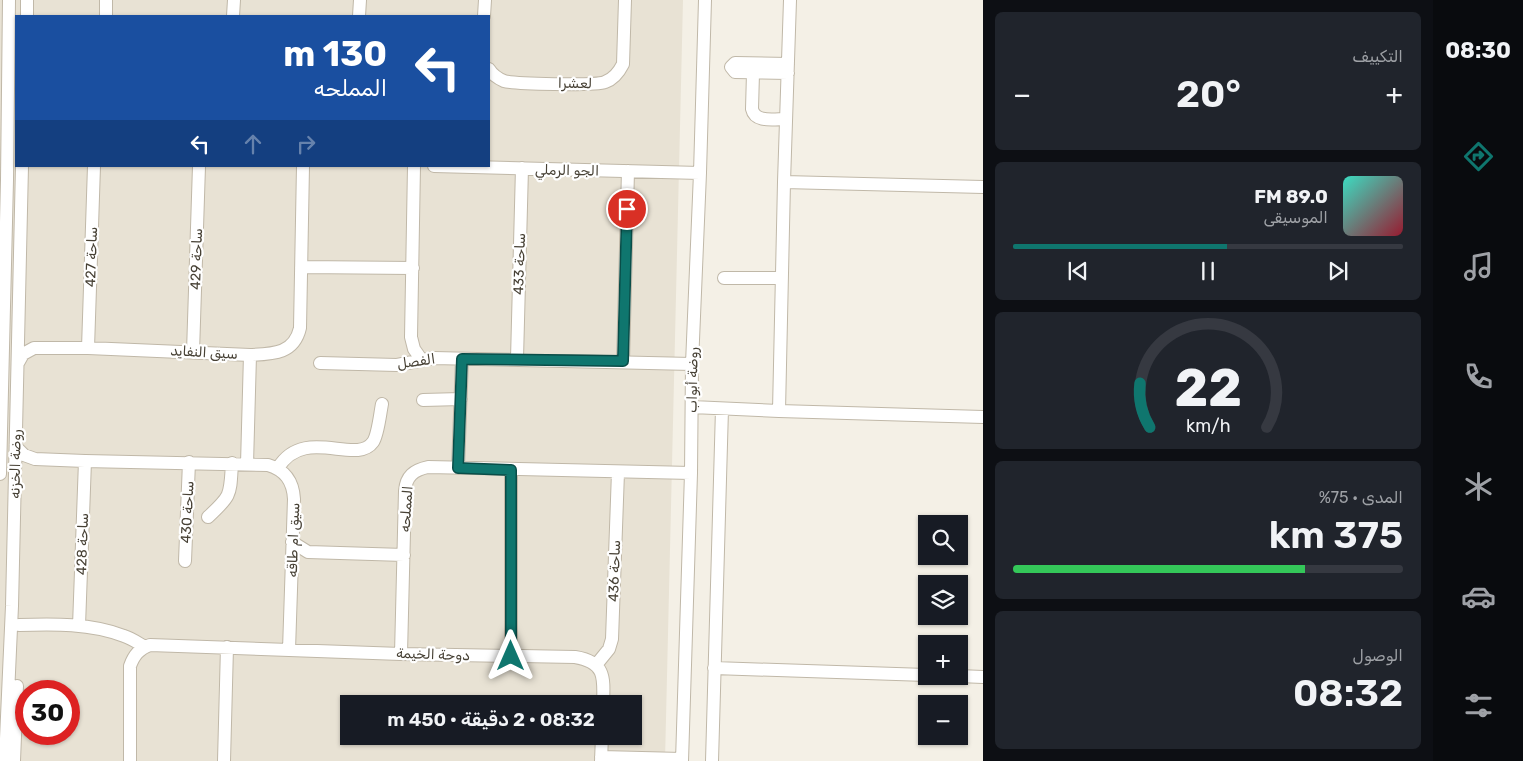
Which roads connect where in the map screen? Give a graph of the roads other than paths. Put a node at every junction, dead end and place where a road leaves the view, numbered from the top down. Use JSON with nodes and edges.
{"nodes":[{"id":1,"x":9,"y":0,"type":"edge"},
{"id":2,"x":27,"y":0,"type":"edge"},
{"id":3,"x":106,"y":0,"type":"edge"},
{"id":4,"x":234,"y":0,"type":"edge"},
{"id":5,"x":360,"y":0,"type":"edge"},
{"id":6,"x":485,"y":0,"type":"edge"},
{"id":7,"x":625,"y":0,"type":"edge"},
{"id":8,"x":704,"y":0,"type":"edge"},
{"id":9,"x":790,"y":0,"type":"edge"},
{"id":10,"x":26,"y":15,"type":"edge"},
{"id":11,"x":106,"y":15,"type":"edge"},
{"id":12,"x":233,"y":15,"type":"edge"},
{"id":13,"x":359,"y":15,"type":"edge"},
{"id":14,"x":484,"y":15,"type":"edge"},
{"id":15,"x":4,"y":60,"type":"edge"},
{"id":16,"x":788,"y":69,"type":"junction"},
{"id":17,"x":490,"y":70,"type":"edge"},
{"id":18,"x":753,"y":73,"type":"junction"},
{"id":19,"x":4,"y":83,"type":"edge"},
{"id":20,"x":786,"y":119,"type":"junction"},
{"id":21,"x":94,"y":167,"type":"edge"},
{"id":22,"x":199,"y":167,"type":"edge"},
{"id":23,"x":303,"y":167,"type":"edge"},
{"id":24,"x":414,"y":167,"type":"edge"},
{"id":25,"x":478,"y":167,"type":"edge"},
{"id":26,"x":23,"y":168,"type":"edge"},
{"id":27,"x":522,"y":168,"type":"junction"},
{"id":28,"x":628,"y":171,"type":"junction"},
{"id":29,"x":700,"y":173,"type":"junction"},
{"id":30,"x":784,"y":182,"type":"junction"},
{"id":31,"x":983,"y":187,"type":"edge"},
{"id":32,"x":301,"y":267,"type":"junction"},
{"id":33,"x":413,"y":268,"type":"junction"},
{"id":34,"x":724,"y":278,"type":"dead end"},
{"id":35,"x":782,"y":278,"type":"junction"},
{"id":36,"x":18,"y":336,"type":"junction"},
{"id":37,"x":34,"y":348,"type":"junction"},
{"id":38,"x":88,"y":348,"type":"junction"},
{"id":39,"x":193,"y":352,"type":"junction"},
{"id":40,"x":250,"y":354,"type":"junction"},
{"id":41,"x":421,"y":359,"type":"junction"},
{"id":42,"x":462,"y":359,"type":"junction"},
{"id":43,"x":517,"y":359,"type":"junction"},
{"id":44,"x":623,"y":361,"type":"junction"},
{"id":45,"x":18,"y":362,"type":"junction"},
{"id":46,"x":320,"y":364,"type":"dead end"},
{"id":47,"x":692,"y":364,"type":"junction"},
{"id":48,"x":461,"y":399,"type":"junction"},
{"id":49,"x":422,"y":400,"type":"dead end"},
{"id":50,"x":382,"y":404,"type":"dead end"},
{"id":51,"x":692,"y":407,"type":"junction"},
{"id":52,"x":722,"y":409,"type":"junction"},
{"id":53,"x":779,"y":411,"type":"junction"},
{"id":54,"x":983,"y":417,"type":"edge"},
{"id":55,"x":16,"y":447,"type":"junction"},
{"id":56,"x":35,"y":459,"type":"junction"},
{"id":57,"x":0,"y":462,"type":"edge"},
{"id":58,"x":85,"y":462,"type":"junction"},
{"id":59,"x":189,"y":462,"type":"junction"},
{"id":60,"x":232,"y":464,"type":"junction"},
{"id":61,"x":248,"y":464,"type":"junction"},
{"id":62,"x":278,"y":468,"type":"junction"},
{"id":63,"x":458,"y":468,"type":"junction"},
{"id":64,"x":511,"y":470,"type":"junction"},
{"id":65,"x":15,"y":472,"type":"junction"},
{"id":66,"x":618,"y":472,"type":"junction"},
{"id":67,"x":691,"y":473,"type":"junction"},
{"id":68,"x":0,"y":474,"type":"edge"},
{"id":69,"x":208,"y":517,"type":"dead end"},
{"id":70,"x":292,"y":542,"type":"junction"},
{"id":71,"x":308,"y":552,"type":"junction"},
{"id":72,"x":404,"y":556,"type":"junction"},
{"id":73,"x":184,"y":561,"type":"dead end"},
{"id":74,"x":291,"y":564,"type":"junction"},
{"id":75,"x":12,"y":606,"type":"junction"},
{"id":76,"x":19,"y":626,"type":"junction"},
{"id":77,"x":78,"y":626,"type":"junction"},
{"id":78,"x":145,"y":647,"type":"junction"},
{"id":79,"x":227,"y":647,"type":"junction"},
{"id":80,"x":290,"y":650,"type":"junction"},
{"id":81,"x":401,"y":654,"type":"junction"},
{"id":82,"x":511,"y":656,"type":"junction"},
{"id":83,"x":596,"y":665,"type":"junction"},
{"id":84,"x":714,"y":668,"type":"junction"},
{"id":85,"x":918,"y":675,"type":"edge"},
{"id":86,"x":968,"y":676,"type":"edge"},
{"id":87,"x":983,"y":677,"type":"edge"},
{"id":88,"x":603,"y":695,"type":"edge"},
{"id":89,"x":602,"y":745,"type":"edge"},
{"id":90,"x":3,"y":746,"type":"edge"},
{"id":91,"x":601,"y":759,"type":"edge"},
{"id":92,"x":682,"y":760,"type":"edge"},
{"id":93,"x":5,"y":761,"type":"edge"},
{"id":94,"x":14,"y":761,"type":"edge"},
{"id":95,"x":130,"y":761,"type":"edge"},
{"id":96,"x":224,"y":761,"type":"edge"},
{"id":97,"x":712,"y":761,"type":"edge"}],
"edges":[{"from":1,"to":15,"type":"street","name":"روضة الخزنه"},
{"from":2,"to":10,"type":"street"},
{"from":3,"to":11,"type":"street"},
{"from":4,"to":12,"type":"street"},
{"from":5,"to":13,"type":"street"},
{"from":6,"to":14,"type":"street"},
{"from":7,"to":17,"type":"street","name":"لعشرا"},
{"from":8,"to":29,"type":"street","name":"روضة أبواب"},
{"from":9,"to":16,"type":"street"},
{"from":15,"to":19,"type":"street","name":"روضة الخزنه"},
{"from":16,"to":18,"type":"street"},
{"from":16,"to":18,"type":"street"},
{"from":16,"to":20,"type":"street"},
{"from":18,"to":20,"type":"street"},
{"from":19,"to":57,"type":"street","name":"روضة الخزنه"},
{"from":20,"to":30,"type":"street"},
{"from":21,"to":38,"type":"street","name":"ساحة 427"},
{"from":22,"to":39,"type":"street","name":"ساحة 429"},
{"from":23,"to":32,"type":"street","name":"سيق النفايد"},
{"from":24,"to":33,"type":"street"},
{"from":25,"to":27,"type":"street","name":"الجو الرملي"},
{"from":26,"to":36,"type":"street","name":"روضة الخزنه"},
{"from":27,"to":28,"type":"street","name":"الجو الرملي"},
{"from":27,"to":43,"type":"street","name":"ساحة 433"},
{"from":28,"to":29,"type":"street","name":"الجو الرملي"},
{"from":28,"to":44,"type":"street"},
{"from":29,"to":47,"type":"street","name":"روضة أبواب"},
{"from":30,"to":31,"type":"street"},
{"from":30,"to":35,"type":"street"},
{"from":32,"to":33,"type":"street"},
{"from":32,"to":40,"type":"street","name":"سيق النفايد"},
{"from":33,"to":41,"type":"street"},
{"from":34,"to":35,"type":"street"},
{"from":35,"to":53,"type":"street"},
{"from":36,"to":37,"type":"street"},
{"from":36,"to":45,"type":"street","name":"روضة الخزنه"},
{"from":37,"to":38,"type":"street","name":"سيق النفايد"},
{"from":37,"to":45,"type":"street"},
{"from":38,"to":39,"type":"street","name":"سيق النفايد"},
{"from":39,"to":40,"type":"street","name":"سيق النفايد"},
{"from":40,"to":61,"type":"street"},
{"from":41,"to":42,"type":"street","name":"الفصل"},
{"from":41,"to":46,"type":"street","name":"الفصل"},
{"from":42,"to":43,"type":"street","name":"الفصل"},
{"from":42,"to":48,"type":"street"},
{"from":43,"to":44,"type":"street","name":"الفصل"},
{"from":44,"to":47,"type":"street","name":"الفصل"},
{"from":45,"to":55,"type":"street","name":"روضة الخزنه"},
{"from":47,"to":51,"type":"street","name":"روضة أبواب"},
{"from":48,"to":49,"type":"street"},
{"from":48,"to":63,"type":"street"},
{"from":50,"to":62,"type":"street"},
{"from":51,"to":52,"type":"street"},
{"from":51,"to":67,"type":"street","name":"روضة أبواب"},
{"from":52,"to":53,"type":"street"},
{"from":52,"to":84,"type":"street"},
{"from":53,"to":54,"type":"street"},
{"from":55,"to":56,"type":"street"},
{"from":55,"to":65,"type":"street","name":"روضة الخزنه"},
{"from":56,"to":58,"type":"street"},
{"from":56,"to":65,"type":"street"},
{"from":57,"to":68,"type":"street","name":"روضة الخزنه"},
{"from":58,"to":59,"type":"street"},
{"from":58,"to":77,"type":"street","name":"ساحة 428"},
{"from":59,"to":60,"type":"street"},
{"from":59,"to":73,"type":"street","name":"ساحة 430"},
{"from":60,"to":61,"type":"street"},
{"from":60,"to":69,"type":"street"},
{"from":61,"to":62,"type":"street"},
{"from":62,"to":70,"type":"street","name":"سيق ام طاقه"},
{"from":63,"to":64,"type":"street","name":"المملحه"},
{"from":63,"to":72,"type":"street","name":"المملحه"},
{"from":64,"to":66,"type":"street","name":"المملحه"},
{"from":64,"to":82,"type":"street"},
{"from":65,"to":75,"type":"street","name":"روضة الخزنه"},
{"from":66,"to":67,"type":"street","name":"المملحه"},
{"from":66,"to":83,"type":"street","name":"ساحة 436"},
{"from":67,"to":92,"type":"street","name":"روضة أبواب"},
{"from":70,"to":71,"type":"street"},
{"from":70,"to":74,"type":"street","name":"سيق ام طاقه"},
{"from":71,"to":72,"type":"street"},
{"from":71,"to":74,"type":"street"},
{"from":72,"to":81,"type":"street","name":"المملحه"},
{"from":74,"to":80,"type":"street","name":"سيق ام طاقه"},
{"from":75,"to":76,"type":"street"},
{"from":75,"to":90,"type":"street","name":"روضة الخزنه"},
{"from":76,"to":77,"type":"street"},
{"from":76,"to":94,"type":"street"},
{"from":77,"to":78,"type":"street"},
{"from":78,"to":79,"type":"street","name":"دوحة الخيمة"},
{"from":78,"to":95,"type":"street"},
{"from":79,"to":80,"type":"street","name":"دوحة الخيمة"},
{"from":79,"to":96,"type":"street"},
{"from":80,"to":81,"type":"street","name":"دوحة الخيمة"},
{"from":81,"to":82,"type":"street","name":"دوحة الخيمة"},
{"from":82,"to":83,"type":"street","name":"دوحة الخيمة"},
{"from":83,"to":88,"type":"street"},
{"from":84,"to":85,"type":"street"},
{"from":84,"to":97,"type":"street"},
{"from":86,"to":87,"type":"street"},
{"from":89,"to":91,"type":"street"},
{"from":90,"to":93,"type":"street","name":"روضة الخزنه"},
{"from":91,"to":92,"type":"street"}]}
